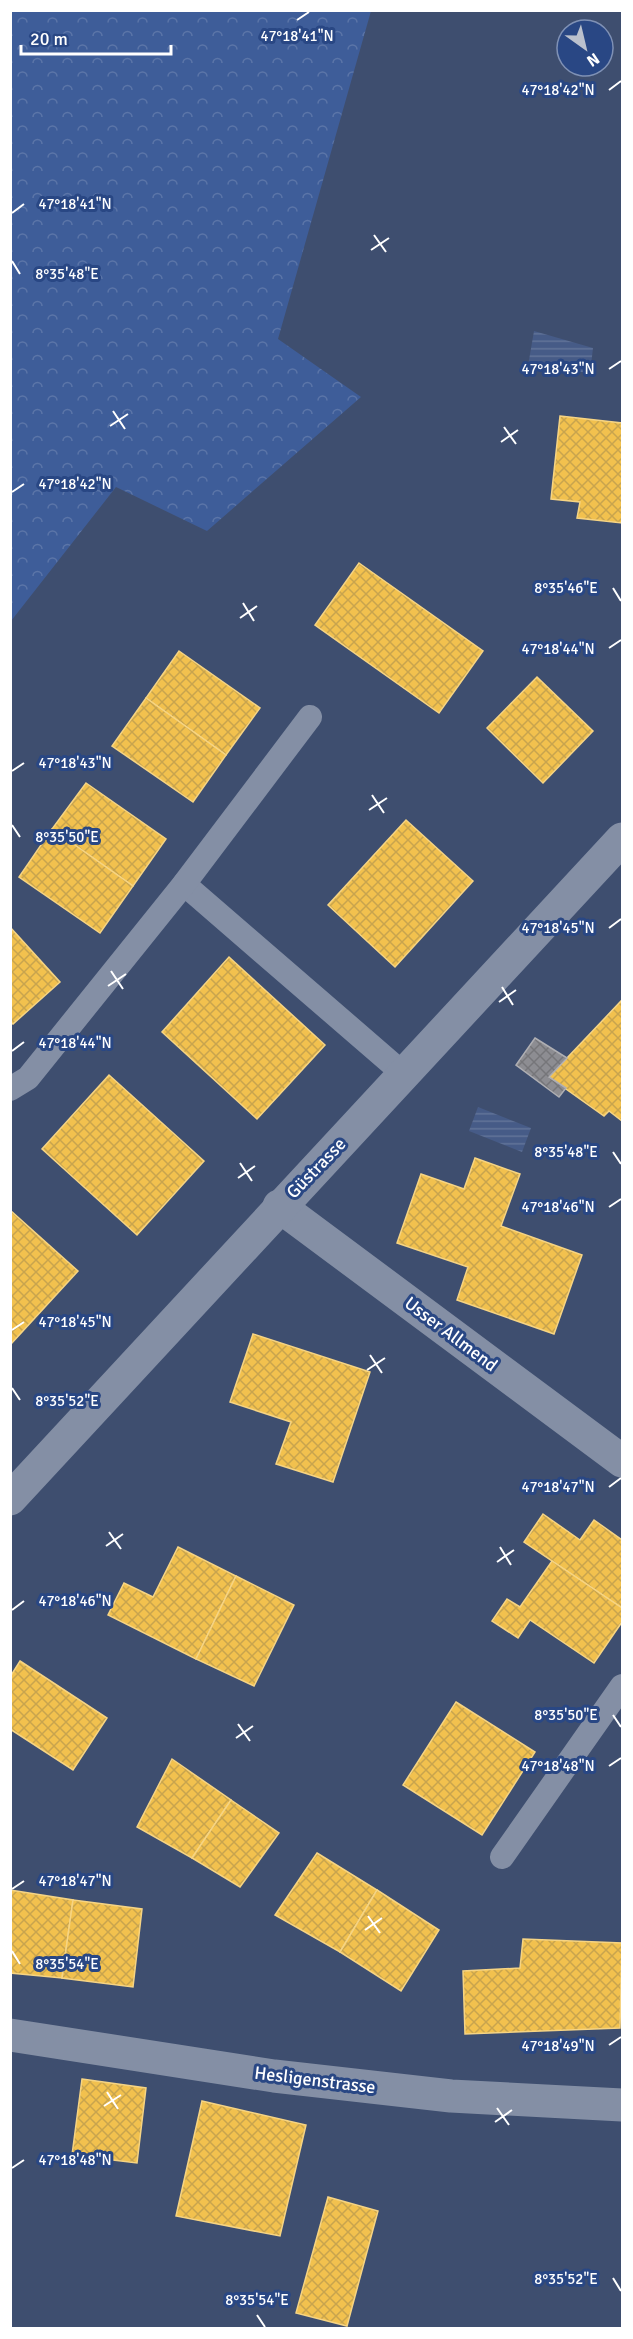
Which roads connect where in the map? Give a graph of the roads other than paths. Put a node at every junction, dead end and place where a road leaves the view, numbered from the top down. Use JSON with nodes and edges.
{"nodes":[{"id":1,"x":310,"y":717,"type":"dead end"},
{"id":2,"x":622,"y":839,"type":"edge"},
{"id":3,"x":184,"y":884,"type":"junction"},
{"id":4,"x":406,"y":1076,"type":"junction"},
{"id":5,"x":10,"y":1089,"type":"edge"},
{"id":6,"x":279,"y":1206,"type":"junction"},
{"id":7,"x":622,"y":1461,"type":"edge"},
{"id":8,"x":10,"y":1499,"type":"edge"},
{"id":9,"x":622,"y":1686,"type":"edge"},
{"id":10,"x":502,"y":1857,"type":"dead end"},
{"id":11,"x":10,"y":2035,"type":"edge"},
{"id":12,"x":622,"y":2105,"type":"edge"}],
"edges":[{"from":1,"to":3,"type":"lane"},
{"from":2,"to":4,"type":"street","name":"Güstrasse"},
{"from":3,"to":4,"type":"lane"},
{"from":3,"to":5,"type":"lane"},
{"from":4,"to":6,"type":"street","name":"Güstrasse"},
{"from":6,"to":7,"type":"street","name":"Usser Allmend"},
{"from":6,"to":8,"type":"street","name":"Güstrasse"},
{"from":9,"to":10,"type":"lane"},
{"from":11,"to":12,"type":"street","name":"Hesligenstrasse"}]}
